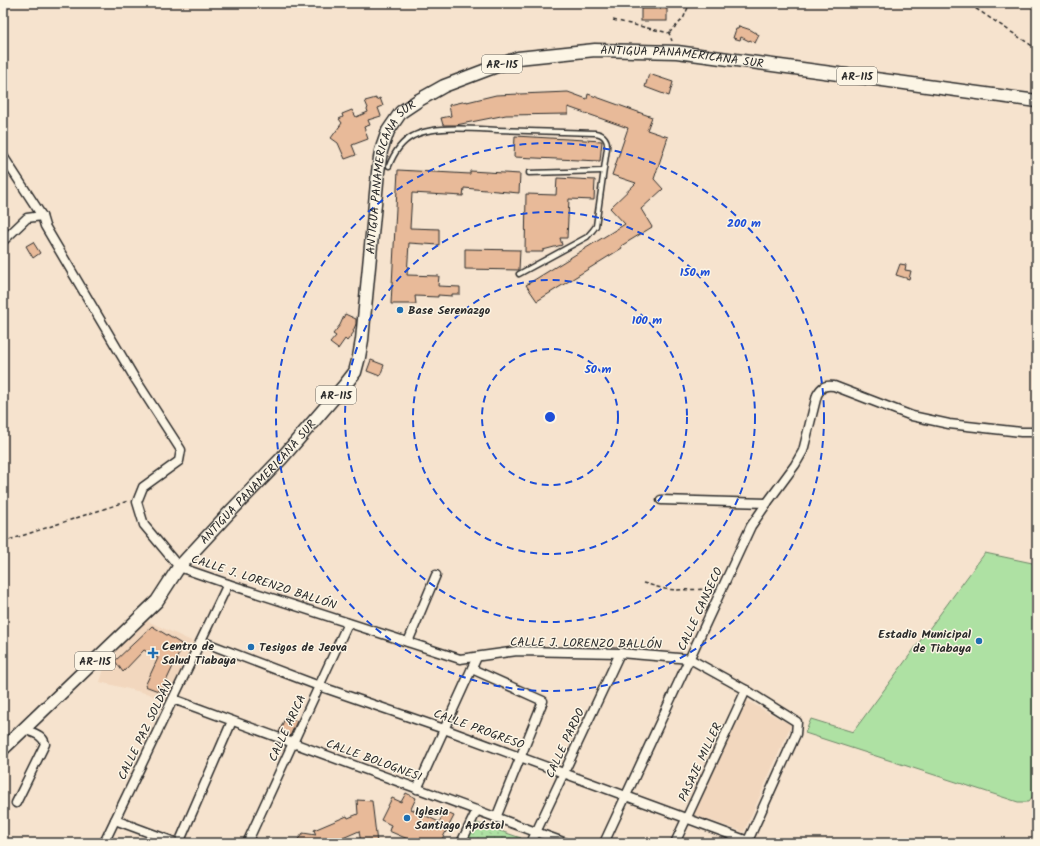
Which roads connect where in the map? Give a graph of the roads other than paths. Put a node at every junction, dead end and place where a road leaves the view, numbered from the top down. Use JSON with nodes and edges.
{"nodes":[{"id":1,"x":1037,"y":101,"type":"edge"},
{"id":2,"x":3,"y":156,"type":"edge"},
{"id":3,"x":389,"y":166,"type":"dead end"},
{"id":4,"x":603,"y":171,"type":"junction"},
{"id":5,"x":529,"y":173,"type":"dead end"},
{"id":6,"x":42,"y":216,"type":"junction"},
{"id":7,"x":3,"y":240,"type":"edge"},
{"id":8,"x":519,"y":274,"type":"dead end"},
{"id":9,"x":1037,"y":432,"type":"edge"},
{"id":10,"x":661,"y":500,"type":"dead end"},
{"id":11,"x":767,"y":503,"type":"junction"},
{"id":12,"x":179,"y":567,"type":"junction"},
{"id":13,"x":436,"y":575,"type":"dead end"},
{"id":14,"x":228,"y":584,"type":"junction"},
{"id":15,"x":348,"y":623,"type":"junction"},
{"id":16,"x":201,"y":641,"type":"junction"},
{"id":17,"x":408,"y":642,"type":"junction"},
{"id":18,"x":620,"y":653,"type":"junction"},
{"id":19,"x":477,"y":657,"type":"junction"},
{"id":20,"x":690,"y":659,"type":"junction"},
{"id":21,"x":472,"y":669,"type":"junction"},
{"id":22,"x":319,"y":686,"type":"junction"},
{"id":23,"x":746,"y":690,"type":"junction"},
{"id":24,"x":173,"y":699,"type":"junction"},
{"id":25,"x":232,"y":721,"type":"junction"},
{"id":26,"x":24,"y":729,"type":"junction"},
{"id":27,"x":444,"y":729,"type":"junction"},
{"id":28,"x":293,"y":742,"type":"junction"},
{"id":29,"x":4,"y":747,"type":"edge"},
{"id":30,"x":520,"y":757,"type":"junction"},
{"id":31,"x":564,"y":773,"type":"junction"},
{"id":32,"x":417,"y":789,"type":"junction"},
{"id":33,"x":626,"y":796,"type":"junction"},
{"id":34,"x":16,"y":803,"type":"dead end"},
{"id":35,"x":477,"y":810,"type":"junction"},
{"id":36,"x":496,"y":818,"type":"junction"},
{"id":37,"x":686,"y":819,"type":"junction"},
{"id":38,"x":115,"y":820,"type":"junction"},
{"id":39,"x":536,"y":832,"type":"junction"},
{"id":40,"x":748,"y":842,"type":"edge"},
{"id":41,"x":104,"y":843,"type":"edge"},
{"id":42,"x":178,"y":843,"type":"edge"},
{"id":43,"x":247,"y":843,"type":"edge"},
{"id":44,"x":461,"y":843,"type":"edge"},
{"id":45,"x":531,"y":843,"type":"edge"},
{"id":46,"x":566,"y":843,"type":"edge"},
{"id":47,"x":604,"y":843,"type":"edge"},
{"id":48,"x":675,"y":843,"type":"edge"}],
"edges":[{"from":1,"to":12,"type":"main road","name":"ANTIGUA PANAMERICANA SUR","number":"AR-115"},
{"from":2,"to":6,"type":"street"},
{"from":3,"to":4,"type":"lane"},
{"from":4,"to":5,"type":"lane"},
{"from":4,"to":8,"type":"lane"},
{"from":6,"to":7,"type":"street"},
{"from":6,"to":12,"type":"street"},
{"from":9,"to":11,"type":"street","name":"CALLE CANSECO"},
{"from":10,"to":11,"type":"street"},
{"from":11,"to":20,"type":"street","name":"CALLE CANSECO"},
{"from":12,"to":14,"type":"street","name":"CALLE J. LORENZO BALLÓN"},
{"from":12,"to":26,"type":"main road","name":"ANTIGUA PANAMERICANA SUR","number":"AR-115"},
{"from":13,"to":17,"type":"street"},
{"from":14,"to":15,"type":"street","name":"CALLE J. LORENZO BALLÓN"},
{"from":14,"to":16,"type":"street","name":"CALLE PAZ SOLDÁN"},
{"from":15,"to":17,"type":"street","name":"CALLE J. LORENZO BALLÓN"},
{"from":15,"to":22,"type":"street","name":"CALLE ARICA"},
{"from":16,"to":22,"type":"street","name":"CALLE PROGRESO"},
{"from":16,"to":24,"type":"street","name":"CALLE PAZ SOLDÁN"},
{"from":17,"to":19,"type":"street","name":"CALLE J. LORENZO BALLÓN"},
{"from":18,"to":19,"type":"street","name":"CALLE J. LORENZO BALLÓN"},
{"from":18,"to":20,"type":"street","name":"CALLE J. LORENZO BALLÓN"},
{"from":18,"to":31,"type":"street","name":"CALLE PARDO"},
{"from":19,"to":21,"type":"street"},
{"from":20,"to":23,"type":"street","name":"CALLE J. LORENZO BALLÓN"},
{"from":20,"to":33,"type":"street","name":"CALLE CANSECO"},
{"from":21,"to":27,"type":"street"},
{"from":21,"to":30,"type":"street"},
{"from":22,"to":27,"type":"street","name":"CALLE PROGRESO"},
{"from":22,"to":28,"type":"street","name":"CALLE ARICA"},
{"from":23,"to":37,"type":"street","name":"PASAJE MILLER"},
{"from":23,"to":40,"type":"street","name":"CALLE J. LORENZO BALLÓN"},
{"from":24,"to":25,"type":"street","name":"CALLE BOLOGNESI"},
{"from":24,"to":38,"type":"street","name":"CALLE PAZ SOLDÁN"},
{"from":25,"to":28,"type":"street","name":"CALLE BOLOGNESI"},
{"from":25,"to":42,"type":"street"},
{"from":26,"to":29,"type":"main road","name":"ANTIGUA PANAMERICANA SUR","number":"AR-115"},
{"from":26,"to":34,"type":"street"},
{"from":27,"to":30,"type":"street","name":"CALLE PROGRESO"},
{"from":27,"to":32,"type":"street"},
{"from":28,"to":32,"type":"street","name":"CALLE BOLOGNESI"},
{"from":28,"to":43,"type":"street","name":"CALLE ARICA"},
{"from":30,"to":31,"type":"street","name":"CALLE PROGRESO"},
{"from":30,"to":36,"type":"street"},
{"from":31,"to":33,"type":"street","name":"CALLE PROGRESO"},
{"from":31,"to":39,"type":"street","name":"CALLE PARDO"},
{"from":32,"to":35,"type":"street","name":"CALLE BOLOGNESI"},
{"from":33,"to":37,"type":"street","name":"CALLE PROGRESO"},
{"from":33,"to":47,"type":"street","name":"CALLE CANSECO"},
{"from":35,"to":36,"type":"street","name":"CALLE BOLOGNESI"},
{"from":35,"to":44,"type":"street"},
{"from":36,"to":39,"type":"street","name":"CALLE BOLOGNESI"},
{"from":37,"to":40,"type":"street","name":"CALLE PROGRESO"},
{"from":37,"to":48,"type":"street","name":"PASAJE MILLER"},
{"from":38,"to":41,"type":"street","name":"CALLE PAZ SOLDÁN"},
{"from":38,"to":42,"type":"street"},
{"from":39,"to":45,"type":"street","name":"CALLE PARDO"},
{"from":39,"to":46,"type":"street","name":"CALLE BOLOGNESI"}]}
